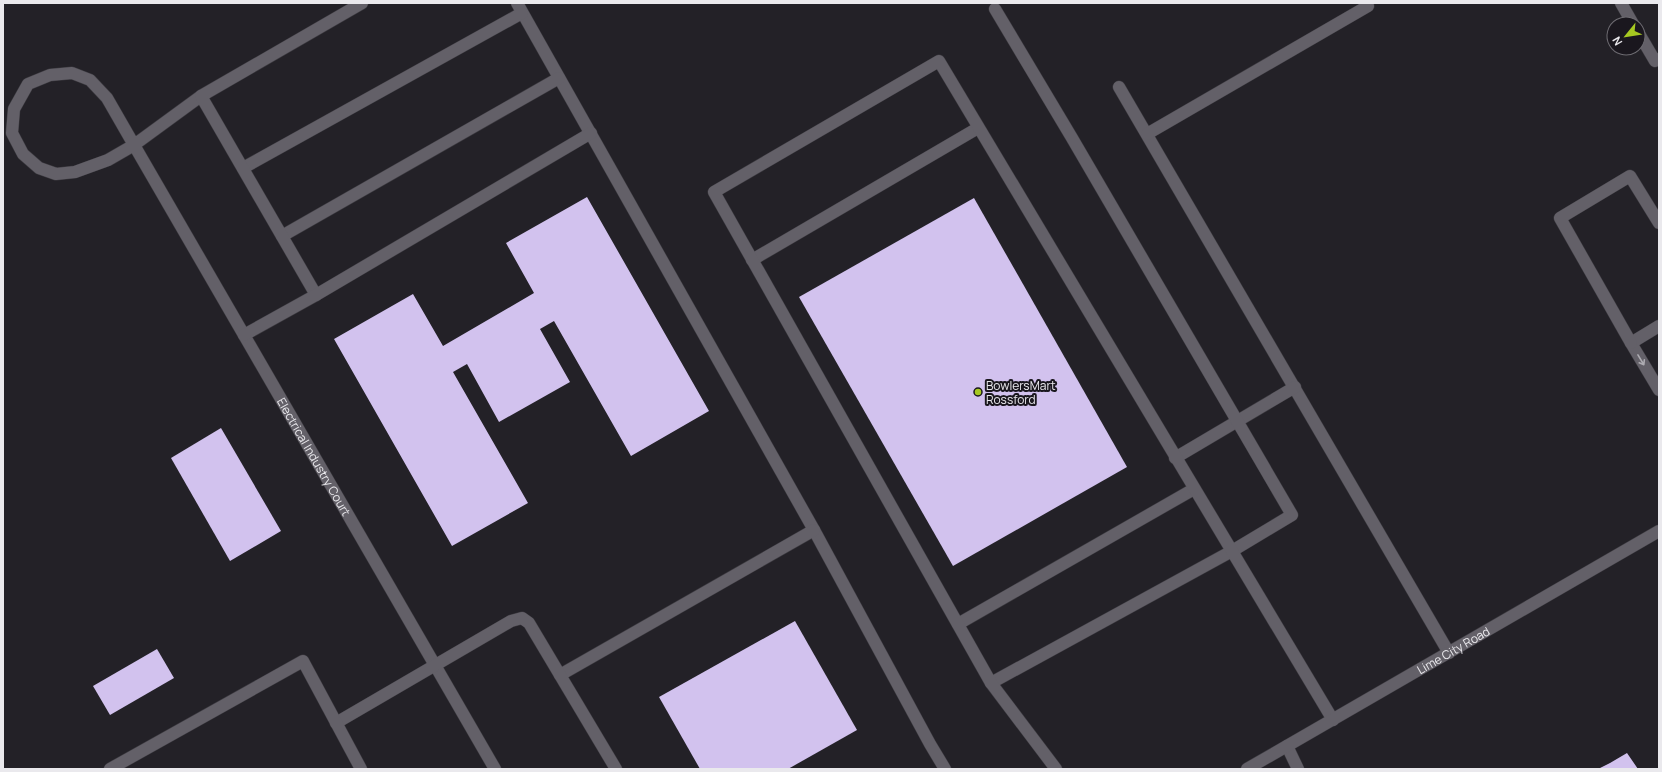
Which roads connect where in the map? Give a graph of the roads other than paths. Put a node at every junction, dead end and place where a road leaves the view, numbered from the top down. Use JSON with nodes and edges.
{"nodes":[{"id":1,"x":362,"y":3,"type":"edge"},
{"id":2,"x":1621,"y":3,"type":"edge"},
{"id":3,"x":1368,"y":6,"type":"dead end"},
{"id":4,"x":520,"y":8,"type":"edge"},
{"id":5,"x":995,"y":9,"type":"dead end"},
{"id":6,"x":1628,"y":16,"type":"edge"},
{"id":7,"x":1646,"y":46,"type":"edge"},
{"id":8,"x":1659,"y":59,"type":"edge"},
{"id":9,"x":559,"y":78,"type":"junction"},
{"id":10,"x":1119,"y":87,"type":"dead end"},
{"id":11,"x":202,"y":96,"type":"junction"},
{"id":12,"x":978,"y":128,"type":"junction"},
{"id":13,"x":591,"y":133,"type":"junction"},
{"id":14,"x":1147,"y":134,"type":"junction"},
{"id":15,"x":134,"y":145,"type":"junction"},
{"id":16,"x":243,"y":168,"type":"junction"},
{"id":17,"x":1659,"y":222,"type":"edge"},
{"id":18,"x":282,"y":236,"type":"junction"},
{"id":19,"x":752,"y":260,"type":"junction"},
{"id":20,"x":316,"y":295,"type":"junction"},
{"id":21,"x":1659,"y":326,"type":"edge"},
{"id":22,"x":244,"y":335,"type":"junction"},
{"id":23,"x":1631,"y":343,"type":"junction"},
{"id":24,"x":1295,"y":387,"type":"junction"},
{"id":25,"x":1659,"y":390,"type":"edge"},
{"id":26,"x":1237,"y":421,"type":"junction"},
{"id":27,"x":1175,"y":458,"type":"junction"},
{"id":28,"x":1194,"y":489,"type":"junction"},
{"id":29,"x":814,"y":530,"type":"junction"},
{"id":30,"x":1659,"y":532,"type":"edge"},
{"id":31,"x":1232,"y":552,"type":"junction"},
{"id":32,"x":958,"y":624,"type":"junction"},
{"id":33,"x":1449,"y":653,"type":"junction"},
{"id":34,"x":435,"y":665,"type":"junction"},
{"id":35,"x":560,"y":676,"type":"junction"},
{"id":36,"x":991,"y":683,"type":"junction"},
{"id":37,"x":1333,"y":720,"type":"junction"},
{"id":38,"x":336,"y":723,"type":"junction"},
{"id":39,"x":1287,"y":746,"type":"junction"},
{"id":40,"x":110,"y":769,"type":"edge"},
{"id":41,"x":361,"y":769,"type":"edge"},
{"id":42,"x":495,"y":769,"type":"edge"},
{"id":43,"x":616,"y":769,"type":"edge"},
{"id":44,"x":945,"y":769,"type":"edge"},
{"id":45,"x":1056,"y":769,"type":"edge"},
{"id":46,"x":1247,"y":769,"type":"edge"},
{"id":47,"x":1298,"y":769,"type":"edge"}],
"edges":[{"from":1,"to":11,"type":"street"},
{"from":2,"to":6,"type":"street"},
{"from":3,"to":14,"type":"street"},
{"from":4,"to":9,"type":"street"},
{"from":4,"to":16,"type":"street"},
{"from":5,"to":26,"type":"street"},
{"from":7,"to":8,"type":"street"},
{"from":9,"to":13,"type":"street"},
{"from":9,"to":18,"type":"street"},
{"from":10,"to":14,"type":"street"},
{"from":11,"to":15,"type":"street"},
{"from":11,"to":16,"type":"street"},
{"from":12,"to":19,"type":"street"},
{"from":12,"to":19,"type":"street"},
{"from":12,"to":27,"type":"street"},
{"from":13,"to":20,"type":"street"},
{"from":13,"to":29,"type":"street"},
{"from":14,"to":24,"type":"street"},
{"from":15,"to":15,"type":"street","name":"Electrical Industry Court"},
{"from":15,"to":22,"type":"street","name":"Electrical Industry Court"},
{"from":16,"to":18,"type":"street"},
{"from":17,"to":23,"type":"street"},
{"from":18,"to":20,"type":"street"},
{"from":19,"to":32,"type":"street"},
{"from":20,"to":22,"type":"street"},
{"from":21,"to":23,"type":"street"},
{"from":22,"to":34,"type":"street","name":"Electrical Industry Court"},
{"from":23,"to":25,"type":"street","one_way":true},
{"from":24,"to":26,"type":"street"},
{"from":24,"to":33,"type":"street"},
{"from":26,"to":27,"type":"street"},
{"from":26,"to":31,"type":"street"},
{"from":27,"to":28,"type":"street"},
{"from":28,"to":31,"type":"street"},
{"from":28,"to":32,"type":"street"},
{"from":29,"to":35,"type":"street"},
{"from":29,"to":44,"type":"street"},
{"from":30,"to":33,"type":"street","name":"Lime City Road"},
{"from":31,"to":36,"type":"street"},
{"from":31,"to":37,"type":"street"},
{"from":32,"to":36,"type":"street"},
{"from":33,"to":37,"type":"street","name":"Lime City Road"},
{"from":34,"to":35,"type":"street"},
{"from":34,"to":38,"type":"street"},
{"from":34,"to":42,"type":"street","name":"Electrical Industry Court"},
{"from":35,"to":43,"type":"street"},
{"from":36,"to":45,"type":"street"},
{"from":37,"to":39,"type":"street","name":"Lime City Road"},
{"from":38,"to":40,"type":"street"},
{"from":38,"to":41,"type":"street"},
{"from":39,"to":46,"type":"street","name":"Lime City Road"},
{"from":39,"to":47,"type":"street"}]}
